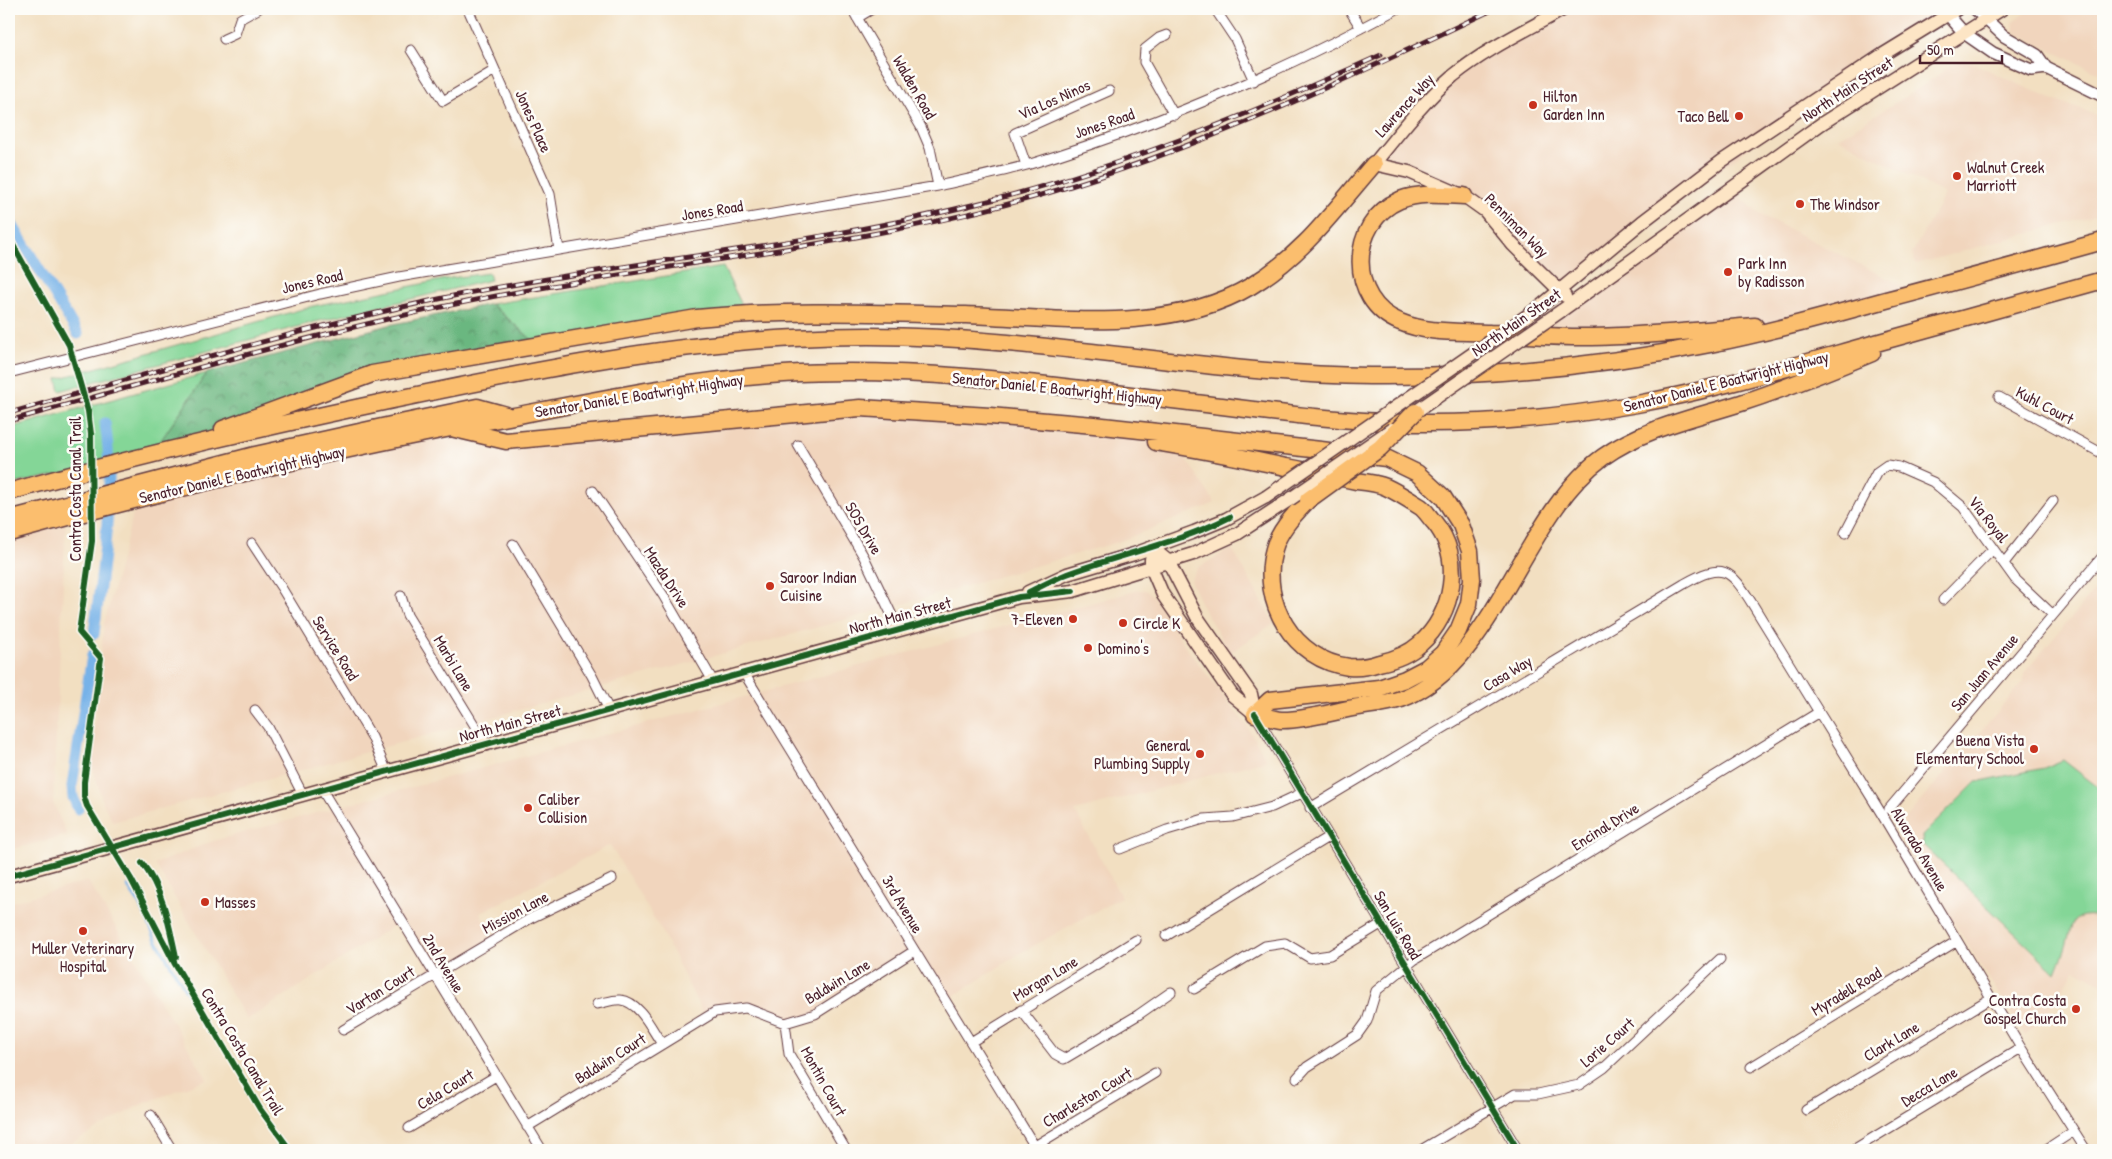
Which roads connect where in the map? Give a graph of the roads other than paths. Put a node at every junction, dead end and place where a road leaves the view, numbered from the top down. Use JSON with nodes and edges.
{"nodes":[{"id":1,"x":258,"y":9,"type":"edge"},
{"id":2,"x":468,"y":9,"type":"edge"},
{"id":3,"x":852,"y":9,"type":"edge"},
{"id":4,"x":872,"y":9,"type":"edge"},
{"id":5,"x":1215,"y":9,"type":"edge"},
{"id":6,"x":1350,"y":9,"type":"edge"},
{"id":7,"x":1398,"y":9,"type":"edge"},
{"id":8,"x":1564,"y":9,"type":"edge"},
{"id":9,"x":1975,"y":9,"type":"edge"},
{"id":10,"x":2002,"y":9,"type":"edge"},
{"id":11,"x":1949,"y":11,"type":"edge"},
{"id":12,"x":857,"y":18,"type":"junction"},
{"id":13,"x":1986,"y":20,"type":"junction"},
{"id":14,"x":1361,"y":28,"type":"junction"},
{"id":15,"x":1964,"y":33,"type":"junction"},
{"id":16,"x":1166,"y":35,"type":"dead end"},
{"id":17,"x":224,"y":39,"type":"dead end"},
{"id":18,"x":411,"y":50,"type":"dead end"},
{"id":19,"x":2046,"y":68,"type":"junction"},
{"id":20,"x":495,"y":70,"type":"junction"},
{"id":21,"x":1254,"y":81,"type":"junction"},
{"id":22,"x":1110,"y":91,"type":"dead end"},
{"id":23,"x":2103,"y":96,"type":"edge"},
{"id":24,"x":1174,"y":114,"type":"junction"},
{"id":25,"x":1374,"y":164,"type":"junction"},
{"id":26,"x":1026,"y":165,"type":"junction"},
{"id":27,"x":938,"y":186,"type":"junction"},
{"id":28,"x":1464,"y":196,"type":"junction"},
{"id":29,"x":2103,"y":241,"type":"edge"},
{"id":30,"x":559,"y":250,"type":"junction"},
{"id":31,"x":2103,"y":280,"type":"edge"},
{"id":32,"x":1560,"y":290,"type":"junction"},
{"id":33,"x":1572,"y":303,"type":"junction"},
{"id":34,"x":1802,"y":323,"type":"junction"},
{"id":35,"x":1934,"y":326,"type":"junction"},
{"id":36,"x":9,"y":372,"type":"edge"},
{"id":37,"x":1999,"y":397,"type":"dead end"},
{"id":38,"x":1415,"y":412,"type":"junction"},
{"id":39,"x":510,"y":416,"type":"junction"},
{"id":40,"x":1094,"y":425,"type":"junction"},
{"id":41,"x":450,"y":428,"type":"junction"},
{"id":42,"x":798,"y":445,"type":"dead end"},
{"id":43,"x":2103,"y":454,"type":"edge"},
{"id":44,"x":144,"y":457,"type":"junction"},
{"id":45,"x":14,"y":488,"type":"edge"},
{"id":46,"x":593,"y":491,"type":"dead end"},
{"id":47,"x":134,"y":492,"type":"junction"},
{"id":48,"x":2053,"y":501,"type":"dead end"},
{"id":49,"x":68,"y":509,"type":"junction"},
{"id":50,"x":9,"y":519,"type":"edge"},
{"id":51,"x":9,"y":533,"type":"edge"},
{"id":52,"x":1845,"y":533,"type":"dead end"},
{"id":53,"x":252,"y":543,"type":"dead end"},
{"id":54,"x":513,"y":544,"type":"dead end"},
{"id":55,"x":1152,"y":548,"type":"junction"},
{"id":56,"x":1993,"y":549,"type":"junction"},
{"id":57,"x":2103,"y":556,"type":"edge"},
{"id":58,"x":1168,"y":561,"type":"junction"},
{"id":59,"x":2004,"y":563,"type":"junction"},
{"id":60,"x":1151,"y":568,"type":"junction"},
{"id":61,"x":1721,"y":571,"type":"joint"},
{"id":62,"x":401,"y":596,"type":"dead end"},
{"id":63,"x":1019,"y":597,"type":"junction"},
{"id":64,"x":1943,"y":600,"type":"dead end"},
{"id":65,"x":2052,"y":614,"type":"junction"},
{"id":66,"x":899,"y":630,"type":"junction"},
{"id":67,"x":744,"y":673,"type":"junction"},
{"id":68,"x":713,"y":681,"type":"junction"},
{"id":69,"x":255,"y":710,"type":"dead end"},
{"id":70,"x":609,"y":710,"type":"junction"},
{"id":71,"x":1819,"y":712,"type":"junction"},
{"id":72,"x":1255,"y":714,"type":"junction"},
{"id":73,"x":486,"y":744,"type":"junction"},
{"id":74,"x":387,"y":772,"type":"junction"},
{"id":75,"x":322,"y":790,"type":"junction"},
{"id":76,"x":1302,"y":794,"type":"junction"},
{"id":77,"x":303,"y":795,"type":"junction"},
{"id":78,"x":1310,"y":808,"type":"junction"},
{"id":79,"x":1889,"y":809,"type":"dead end"},
{"id":80,"x":1328,"y":837,"type":"junction"},
{"id":81,"x":1120,"y":850,"type":"dead end"},
{"id":82,"x":9,"y":876,"type":"edge"},
{"id":83,"x":612,"y":879,"type":"dead end"},
{"id":84,"x":1381,"y":924,"type":"junction"},
{"id":85,"x":1166,"y":936,"type":"dead end"},
{"id":86,"x":1136,"y":940,"type":"dead end"},
{"id":87,"x":1957,"y":942,"type":"junction"},
{"id":88,"x":914,"y":951,"type":"junction"},
{"id":89,"x":1720,"y":959,"type":"dead end"},
{"id":90,"x":1407,"y":966,"type":"junction"},
{"id":91,"x":433,"y":975,"type":"junction"},
{"id":92,"x":1194,"y":989,"type":"dead end"},
{"id":93,"x":1171,"y":992,"type":"dead end"},
{"id":94,"x":1991,"y":998,"type":"junction"},
{"id":95,"x":597,"y":1004,"type":"dead end"},
{"id":96,"x":1020,"y":1010,"type":"junction"},
{"id":97,"x":785,"y":1023,"type":"junction"},
{"id":98,"x":343,"y":1030,"type":"dead end"},
{"id":99,"x":971,"y":1042,"type":"junction"},
{"id":100,"x":662,"y":1044,"type":"junction"},
{"id":101,"x":2021,"y":1048,"type":"junction"},
{"id":102,"x":1751,"y":1067,"type":"dead end"},
{"id":103,"x":1155,"y":1073,"type":"dead end"},
{"id":104,"x":496,"y":1076,"type":"junction"},
{"id":105,"x":1297,"y":1078,"type":"dead end"},
{"id":106,"x":1492,"y":1107,"type":"junction"},
{"id":107,"x":1806,"y":1110,"type":"dead end"},
{"id":108,"x":151,"y":1115,"type":"dead end"},
{"id":109,"x":527,"y":1127,"type":"junction"},
{"id":110,"x":409,"y":1128,"type":"dead end"},
{"id":111,"x":2074,"y":1132,"type":"junction"},
{"id":112,"x":1036,"y":1148,"type":"edge"},
{"id":113,"x":172,"y":1150,"type":"edge"},
{"id":114,"x":542,"y":1150,"type":"edge"},
{"id":115,"x":846,"y":1150,"type":"edge"},
{"id":116,"x":1422,"y":1150,"type":"edge"},
{"id":117,"x":1518,"y":1150,"type":"edge"},
{"id":118,"x":1853,"y":1150,"type":"edge"},
{"id":119,"x":2045,"y":1150,"type":"edge"},
{"id":120,"x":2086,"y":1150,"type":"edge"}],
"edges":[{"from":1,"to":17,"type":"street"},
{"from":2,"to":20,"type":"street","name":"Jones Place"},
{"from":3,"to":12,"type":"street","name":"Walden Road"},
{"from":4,"to":12,"type":"street"},
{"from":5,"to":21,"type":"street"},
{"from":6,"to":14,"type":"street"},
{"from":7,"to":14,"type":"street","name":"Jones Road"},
{"from":8,"to":25,"type":"main road","name":"Lawrence Way"},
{"from":9,"to":13,"type":"street"},
{"from":10,"to":13,"type":"main road","name":"North Main Street"},
{"from":11,"to":15,"type":"street"},
{"from":11,"to":32,"type":"main road","name":"North Main Street"},
{"from":12,"to":27,"type":"street","name":"Walden Road"},
{"from":13,"to":15,"type":"main road","name":"North Main Street"},
{"from":13,"to":19,"type":"street"},
{"from":14,"to":21,"type":"street","name":"Jones Road"},
{"from":15,"to":19,"type":"street"},
{"from":15,"to":33,"type":"main road","name":"North Main Street"},
{"from":16,"to":24,"type":"street"},
{"from":18,"to":20,"type":"street"},
{"from":19,"to":23,"type":"street"},
{"from":20,"to":30,"type":"street","name":"Jones Place"},
{"from":21,"to":24,"type":"street","name":"Jones Road"},
{"from":22,"to":26,"type":"street","name":"Via Los Ninos"},
{"from":24,"to":26,"type":"street","name":"Jones Road"},
{"from":25,"to":28,"type":"main road","name":"Penniman Way"},
{"from":25,"to":44,"type":"highway"},
{"from":26,"to":27,"type":"street","name":"Jones Road"},
{"from":27,"to":30,"type":"street","name":"Jones Road"},
{"from":28,"to":32,"type":"main road","name":"Penniman Way"},
{"from":28,"to":34,"type":"highway"},
{"from":29,"to":34,"type":"highway"},
{"from":30,"to":36,"type":"street","name":"Jones Road"},
{"from":31,"to":35,"type":"highway","name":"Senator Daniel E Boatwright Highway"},
{"from":32,"to":33,"type":"main road","name":"Penniman Way"},
{"from":32,"to":55,"type":"main road","name":"North Main Street","bridge":true},
{"from":33,"to":38,"type":"main road","name":"North Main Street","bridge":true},
{"from":34,"to":44,"type":"highway"},
{"from":35,"to":39,"type":"highway","name":"Senator Daniel E Boatwright Highway"},
{"from":35,"to":72,"type":"highway"},
{"from":37,"to":43,"type":"street","name":"Kuhl Court"},
{"from":38,"to":40,"type":"highway","bridge":true},
{"from":38,"to":58,"type":"main road","name":"North Main Street","bridge":true},
{"from":39,"to":41,"type":"highway","name":"Senator Daniel E Boatwright Highway"},
{"from":39,"to":47,"type":"highway"},
{"from":40,"to":41,"type":"highway"},
{"from":40,"to":72,"type":"highway"},
{"from":41,"to":47,"type":"highway","name":"Senator Daniel E Boatwright Highway"},
{"from":42,"to":66,"type":"street","name":"SOS Drive"},
{"from":44,"to":45,"type":"highway"},
{"from":46,"to":68,"type":"street","name":"Mazda Drive"},
{"from":47,"to":49,"type":"highway","name":"Senator Daniel E Boatwright Highway"},
{"from":48,"to":59,"type":"street","name":"Via Royal"},
{"from":49,"to":50,"type":"highway"},
{"from":49,"to":51,"type":"highway","name":"Senator Daniel E Boatwright Highway"},
{"from":52,"to":56,"type":"street","name":"Via Royal"},
{"from":53,"to":74,"type":"street","name":"Service Road"},
{"from":54,"to":70,"type":"street"},
{"from":55,"to":58,"type":"main road","name":"San Luis Road"},
{"from":55,"to":60,"type":"main road","name":"San Luis Road"},
{"from":55,"to":63,"type":"main road","name":"North Main Street"},
{"from":56,"to":59,"type":"street","name":"Via Royal"},
{"from":56,"to":64,"type":"street"},
{"from":57,"to":65,"type":"street","name":"San Juan Avenue"},
{"from":58,"to":60,"type":"main road","name":"North Main Street"},
{"from":58,"to":72,"type":"main road","name":"San Luis Road"},
{"from":59,"to":65,"type":"street","name":"Via Royal"},
{"from":60,"to":63,"type":"main road","name":"North Main Street"},
{"from":60,"to":72,"type":"main road","name":"San Luis Road"},
{"from":61,"to":71,"type":"street","name":"Alvarado Avenue"},
{"from":61,"to":78,"type":"street","name":"Casa Way"},
{"from":62,"to":73,"type":"street","name":"Marbi Lane"},
{"from":63,"to":66,"type":"main road","name":"North Main Street"},
{"from":65,"to":79,"type":"street","name":"San Juan Avenue"},
{"from":66,"to":67,"type":"main road","name":"North Main Street"},
{"from":67,"to":68,"type":"main road","name":"North Main Street"},
{"from":67,"to":88,"type":"street","name":"3rd Avenue"},
{"from":68,"to":70,"type":"main road","name":"North Main Street"},
{"from":69,"to":77,"type":"street"},
{"from":70,"to":73,"type":"main road","name":"North Main Street"},
{"from":71,"to":87,"type":"street","name":"Alvarado Avenue"},
{"from":71,"to":90,"type":"street","name":"Encinal Drive"},
{"from":72,"to":76,"type":"street","name":"San Luis Road"},
{"from":73,"to":74,"type":"main road","name":"North Main Street"},
{"from":74,"to":75,"type":"main road","name":"North Main Street"},
{"from":75,"to":77,"type":"main road","name":"North Main Street"},
{"from":75,"to":91,"type":"street","name":"2nd Avenue"},
{"from":76,"to":78,"type":"street","name":"San Luis Road"},
{"from":76,"to":81,"type":"street"},
{"from":77,"to":82,"type":"main road","name":"North Main Street"},
{"from":78,"to":80,"type":"street","name":"San Luis Road"},
{"from":80,"to":84,"type":"street","name":"San Luis Road"},
{"from":80,"to":85,"type":"street"},
{"from":83,"to":91,"type":"street","name":"Mission Lane"},
{"from":84,"to":90,"type":"street","name":"San Luis Road"},
{"from":84,"to":92,"type":"street"},
{"from":86,"to":96,"type":"street","name":"Morgan Lane"},
{"from":87,"to":94,"type":"street","name":"Alvarado Avenue"},
{"from":87,"to":102,"type":"street","name":"Myradell Road"},
{"from":88,"to":97,"type":"street","name":"Baldwin Lane"},
{"from":88,"to":99,"type":"street","name":"3rd Avenue"},
{"from":89,"to":106,"type":"street","name":"Lorie Court"},
{"from":90,"to":105,"type":"street","name":"Encinal Drive"},
{"from":90,"to":106,"type":"street","name":"San Luis Road"},
{"from":91,"to":98,"type":"street","name":"Vartan Court"},
{"from":91,"to":104,"type":"street","name":"2nd Avenue"},
{"from":93,"to":96,"type":"street"},
{"from":94,"to":101,"type":"street","name":"Alvarado Avenue"},
{"from":94,"to":107,"type":"street","name":"Clark Lane"},
{"from":95,"to":100,"type":"street","name":"Baldwin Court"},
{"from":96,"to":99,"type":"street","name":"Morgan Lane"},
{"from":97,"to":100,"type":"street"},
{"from":97,"to":115,"type":"street","name":"Montin Court"},
{"from":99,"to":112,"type":"street","name":"3rd Avenue"},
{"from":100,"to":109,"type":"street","name":"Baldwin Court"},
{"from":101,"to":111,"type":"street","name":"Alvarado Avenue"},
{"from":101,"to":118,"type":"street","name":"Decca Lane"},
{"from":103,"to":112,"type":"street","name":"Charleston Court"},
{"from":104,"to":109,"type":"street","name":"2nd Avenue"},
{"from":104,"to":110,"type":"street","name":"Cela Court"},
{"from":106,"to":116,"type":"street","name":"Lorie Court"},
{"from":106,"to":117,"type":"street","name":"San Luis Road"},
{"from":108,"to":113,"type":"street"},
{"from":109,"to":114,"type":"street","name":"2nd Avenue"},
{"from":111,"to":119,"type":"street"},
{"from":111,"to":120,"type":"street","name":"Alvarado Avenue"}]}
